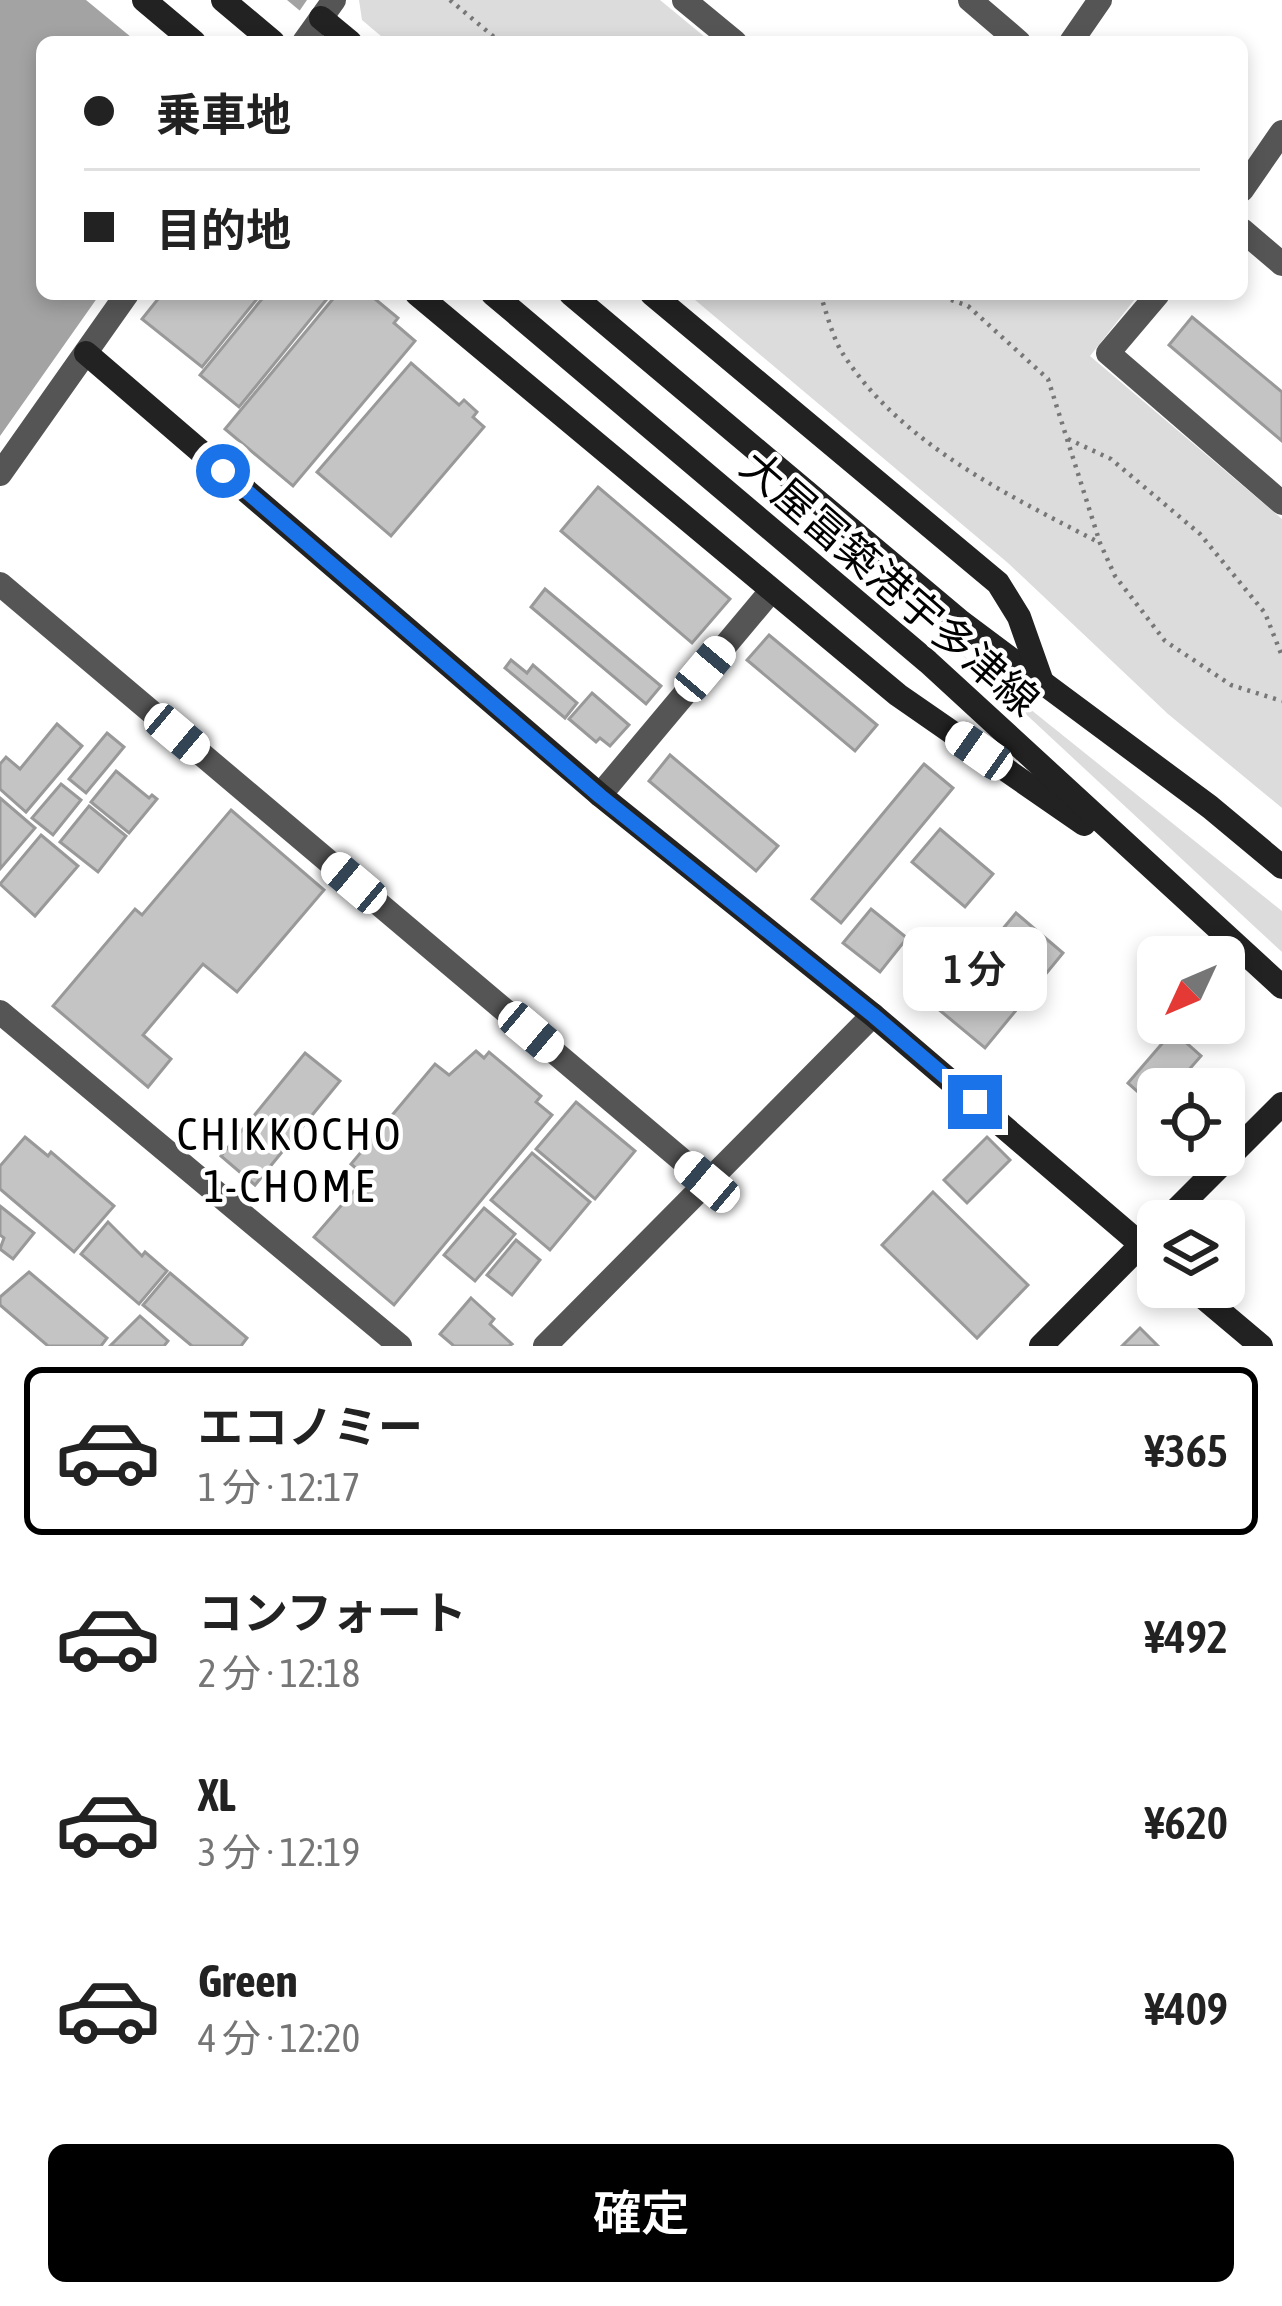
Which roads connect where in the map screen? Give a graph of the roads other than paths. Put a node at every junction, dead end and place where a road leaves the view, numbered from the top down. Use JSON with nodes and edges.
{"nodes":[{"id":1,"x":144,"y":0,"type":"edge"},
{"id":2,"x":223,"y":0,"type":"edge"},
{"id":3,"x":684,"y":0,"type":"edge"},
{"id":4,"x":970,"y":0,"type":"edge"},
{"id":5,"x":1100,"y":0,"type":"edge"},
{"id":6,"x":328,"y":9,"type":"edge"},
{"id":7,"x":187,"y":36,"type":"edge"},
{"id":8,"x":266,"y":36,"type":"edge"},
{"id":9,"x":308,"y":36,"type":"edge"},
{"id":10,"x":346,"y":36,"type":"edge"},
{"id":11,"x":728,"y":36,"type":"edge"},
{"id":12,"x":1012,"y":36,"type":"edge"},
{"id":13,"x":1075,"y":36,"type":"edge"},
{"id":14,"x":1282,"y":132,"type":"edge"},
{"id":15,"x":1248,"y":181,"type":"edge"},
{"id":16,"x":1248,"y":235,"type":"edge"},
{"id":17,"x":1282,"y":264,"type":"edge"},
{"id":18,"x":123,"y":300,"type":"edge"},
{"id":19,"x":424,"y":300,"type":"edge"},
{"id":20,"x":500,"y":300,"type":"edge"},
{"id":21,"x":579,"y":300,"type":"edge"},
{"id":22,"x":659,"y":300,"type":"edge"},
{"id":23,"x":1153,"y":300,"type":"edge"},
{"id":24,"x":86,"y":353,"type":"junction"},
{"id":25,"x":0,"y":474,"type":"edge"},
{"id":26,"x":1282,"y":502,"type":"edge"},
{"id":27,"x":0,"y":584,"type":"edge"},
{"id":28,"x":771,"y":591,"type":"junction"},
{"id":29,"x":1042,"y":682,"type":"junction"},
{"id":30,"x":600,"y":796,"type":"junction"},
{"id":31,"x":1282,"y":866,"type":"edge"},
{"id":32,"x":1155,"y":873,"type":"junction"},
{"id":33,"x":1282,"y":987,"type":"edge"},
{"id":34,"x":0,"y":1012,"type":"edge"},
{"id":35,"x":873,"y":1015,"type":"junction"},
{"id":36,"x":1282,"y":1104,"type":"edge"},
{"id":37,"x":707,"y":1182,"type":"junction"},
{"id":38,"x":1187,"y":1200,"type":"edge"},
{"id":39,"x":1137,"y":1232,"type":"edge"},
{"id":40,"x":1137,"y":1258,"type":"edge"},
{"id":41,"x":1216,"y":1308,"type":"edge"},
{"id":42,"x":400,"y":1346,"type":"edge"},
{"id":43,"x":545,"y":1346,"type":"edge"},
{"id":44,"x":1041,"y":1346,"type":"edge"},
{"id":45,"x":1261,"y":1346,"type":"edge"}],
"edges":[{"from":1,"to":7,"type":"main road"},
{"from":2,"to":8,"type":"main road"},
{"from":3,"to":11,"type":"street"},
{"from":4,"to":12,"type":"street"},
{"from":5,"to":13,"type":"street"},
{"from":6,"to":9,"type":"street"},
{"from":6,"to":10,"type":"main road"},
{"from":14,"to":15,"type":"street"},
{"from":16,"to":17,"type":"street"},
{"from":18,"to":24,"type":"street"},
{"from":19,"to":28,"type":"main road"},
{"from":20,"to":32,"type":"main road","name":"大屋冨築港宇多津線"},
{"from":21,"to":29,"type":"main road","name":"大屋冨築港宇多津線"},
{"from":22,"to":29,"type":"main road"},
{"from":23,"to":26,"type":"street"},
{"from":24,"to":25,"type":"street"},
{"from":24,"to":30,"type":"main road"},
{"from":27,"to":37,"type":"street"},
{"from":28,"to":30,"type":"street"},
{"from":28,"to":32,"type":"main road"},
{"from":29,"to":31,"type":"main road","name":"大屋冨築港宇多津線"},
{"from":30,"to":35,"type":"main road"},
{"from":32,"to":33,"type":"main road","name":"大屋冨築港宇多津線"},
{"from":34,"to":42,"type":"street"},
{"from":35,"to":37,"type":"street"},
{"from":35,"to":39,"type":"main road"},
{"from":36,"to":38,"type":"main road"},
{"from":37,"to":43,"type":"street"},
{"from":40,"to":44,"type":"main road"},
{"from":41,"to":45,"type":"main road"}]}
